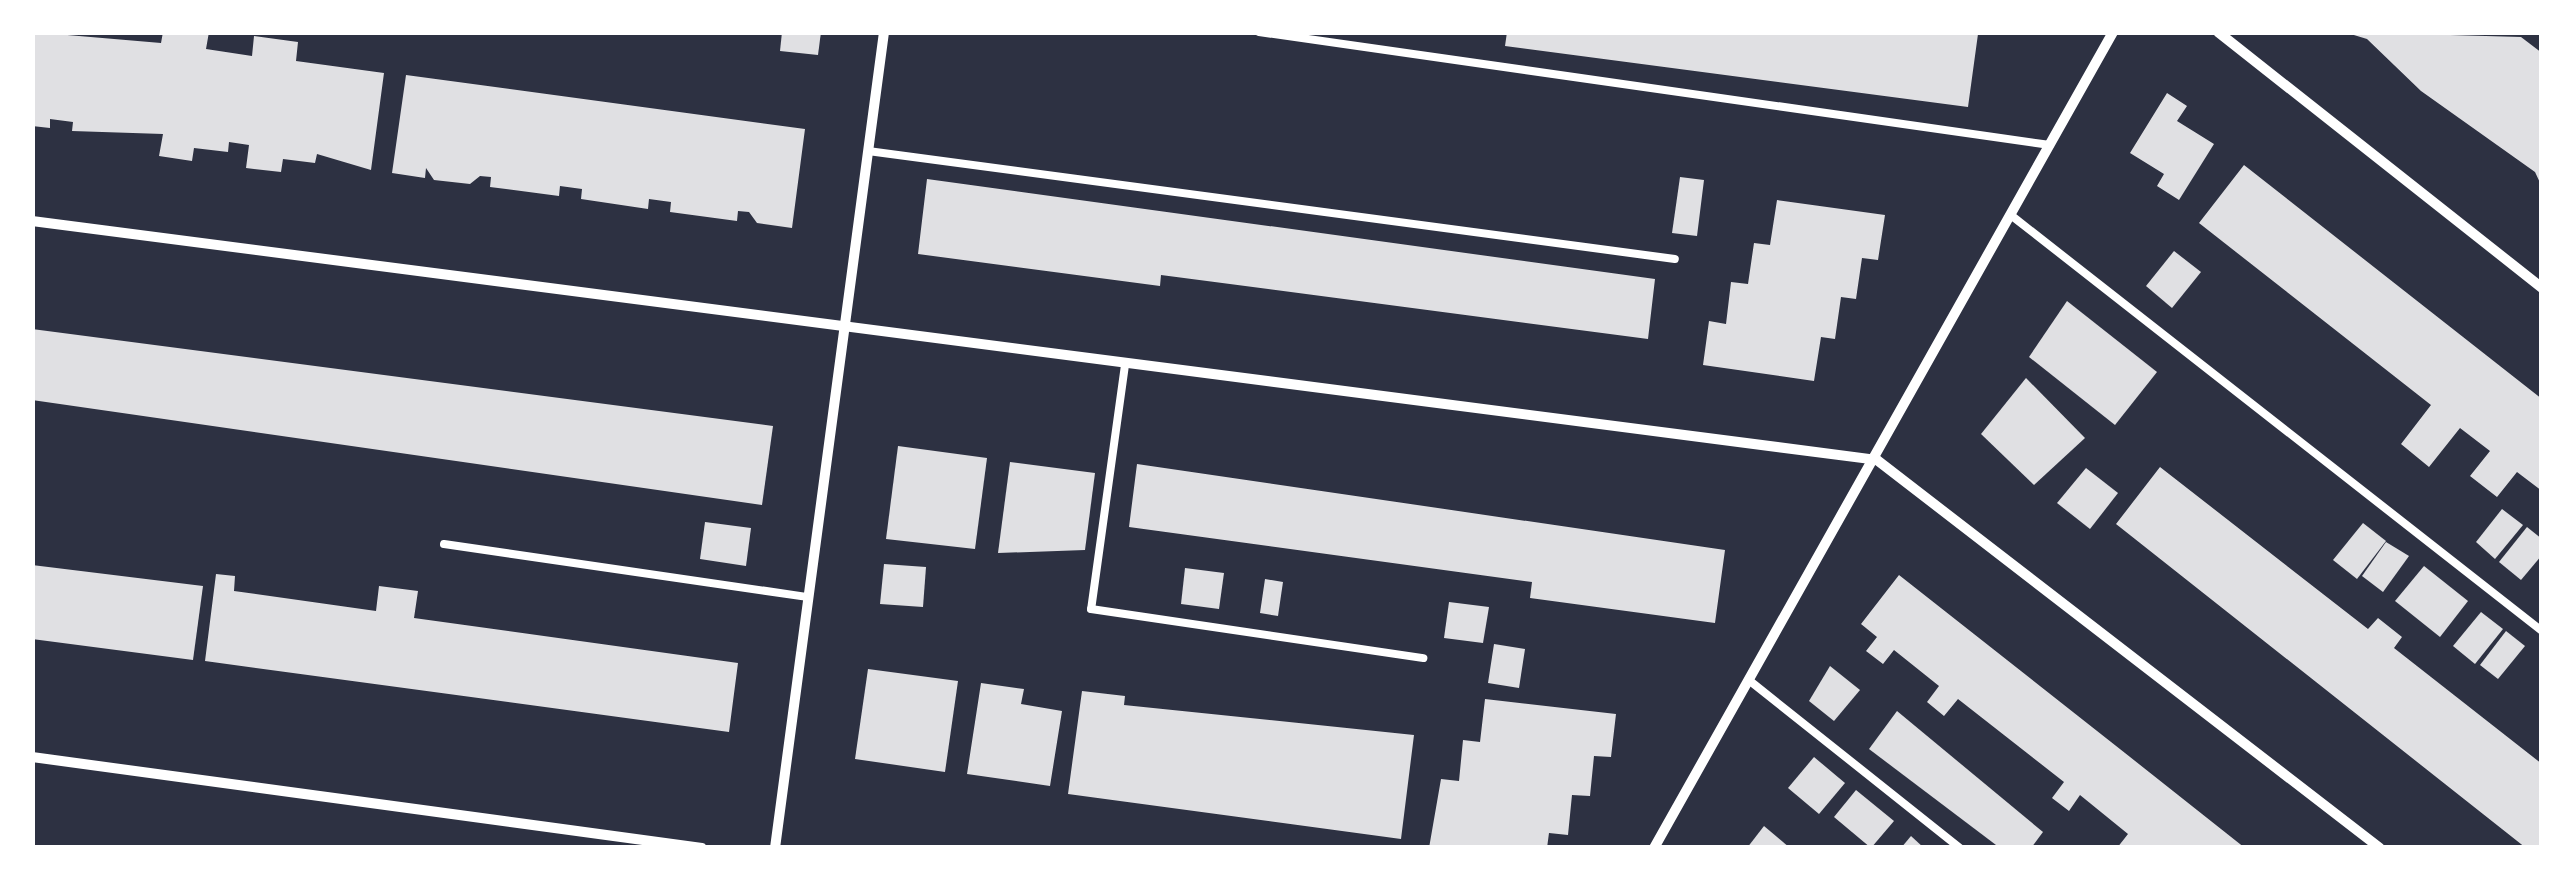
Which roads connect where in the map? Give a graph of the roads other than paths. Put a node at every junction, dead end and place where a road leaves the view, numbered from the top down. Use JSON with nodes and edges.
{"nodes":[{"id":1,"x":884,"y":32,"type":"edge"},
{"id":2,"x":1259,"y":32,"type":"edge"},
{"id":3,"x":2112,"y":32,"type":"edge"},
{"id":4,"x":2218,"y":32,"type":"edge"},
{"id":5,"x":2050,"y":145,"type":"junction"},
{"id":6,"x":868,"y":151,"type":"junction"},
{"id":7,"x":2012,"y":216,"type":"junction"},
{"id":8,"x":32,"y":221,"type":"edge"},
{"id":9,"x":1675,"y":259,"type":"dead end"},
{"id":10,"x":2542,"y":288,"type":"edge"},
{"id":11,"x":844,"y":330,"type":"junction"},
{"id":12,"x":1125,"y":366,"type":"junction"},
{"id":13,"x":1877,"y":460,"type":"junction"},
{"id":14,"x":444,"y":544,"type":"dead end"},
{"id":15,"x":808,"y":597,"type":"junction"},
{"id":16,"x":2542,"y":631,"type":"edge"},
{"id":17,"x":1423,"y":658,"type":"dead end"},
{"id":18,"x":1750,"y":682,"type":"junction"},
{"id":19,"x":32,"y":757,"type":"edge"},
{"id":20,"x":702,"y":848,"type":"edge"},
{"id":21,"x":775,"y":848,"type":"edge"},
{"id":22,"x":1654,"y":848,"type":"edge"},
{"id":23,"x":1960,"y":848,"type":"edge"},
{"id":24,"x":2380,"y":848,"type":"edge"}],
"edges":[{"from":1,"to":6,"type":"street"},
{"from":2,"to":5,"type":"lane"},
{"from":3,"to":5,"type":"street"},
{"from":4,"to":10,"type":"street"},
{"from":5,"to":7,"type":"street"},
{"from":6,"to":9,"type":"lane"},
{"from":6,"to":11,"type":"street"},
{"from":7,"to":13,"type":"street"},
{"from":7,"to":16,"type":"lane"},
{"from":8,"to":11,"type":"street"},
{"from":11,"to":12,"type":"street"},
{"from":11,"to":15,"type":"street"},
{"from":12,"to":13,"type":"street"},
{"from":12,"to":17,"type":"lane"},
{"from":13,"to":18,"type":"street"},
{"from":13,"to":24,"type":"street"},
{"from":14,"to":15,"type":"lane"},
{"from":15,"to":21,"type":"street"},
{"from":18,"to":22,"type":"street"},
{"from":18,"to":23,"type":"lane"},
{"from":19,"to":20,"type":"street"}]}
